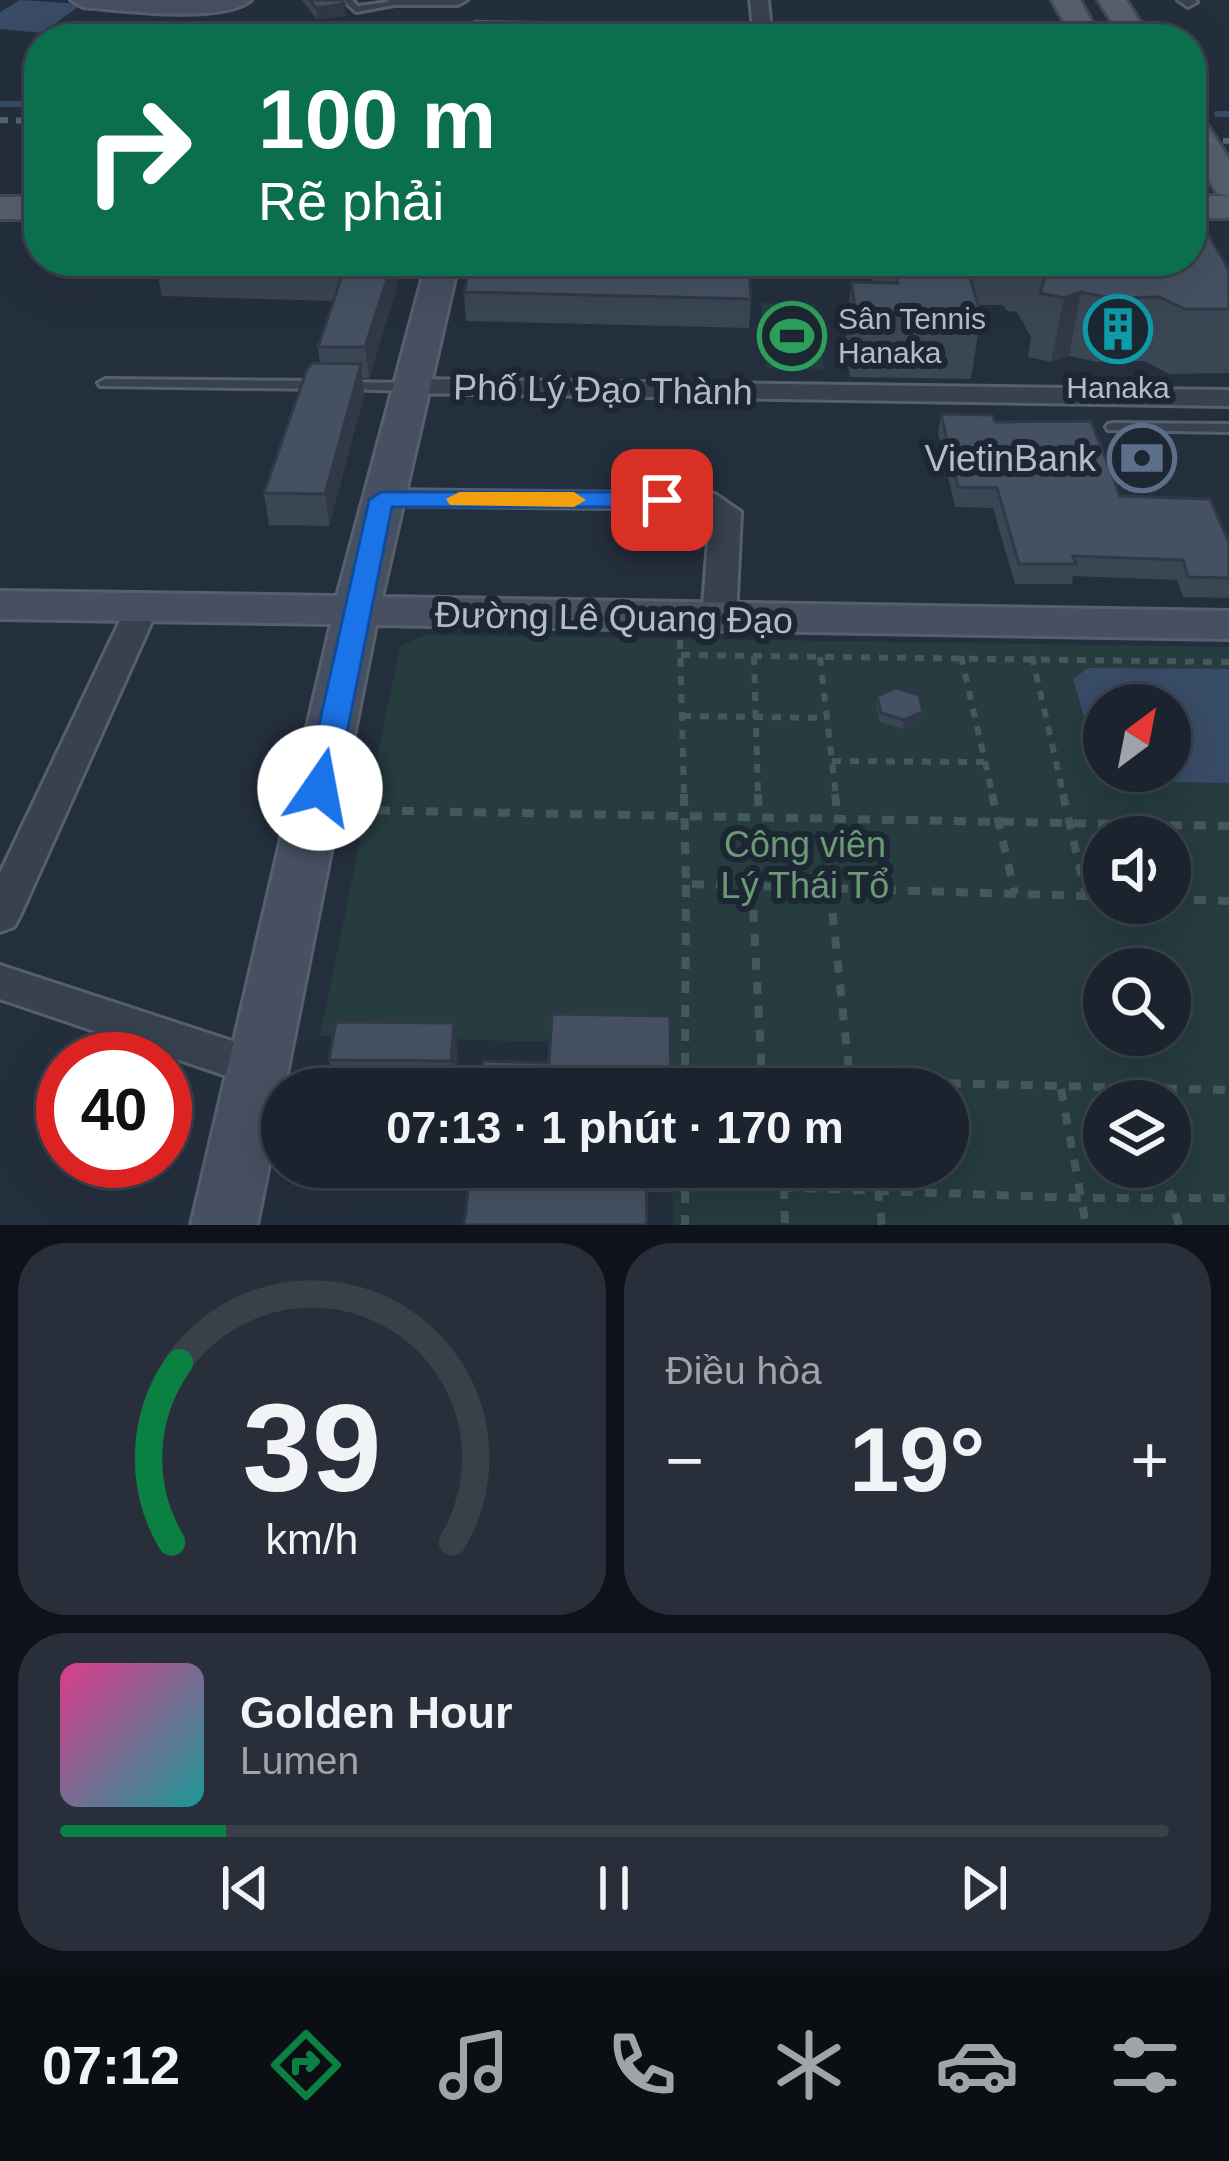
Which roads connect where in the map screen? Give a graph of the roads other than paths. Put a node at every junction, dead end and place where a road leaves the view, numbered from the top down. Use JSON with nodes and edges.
{"nodes":[{"id":1,"x":83,"y":0,"type":"edge"},
{"id":2,"x":239,"y":0,"type":"edge"},
{"id":3,"x":347,"y":0,"type":"edge"},
{"id":4,"x":458,"y":0,"type":"edge"},
{"id":5,"x":401,"y":1,"type":"edge"},
{"id":6,"x":174,"y":3,"type":"edge"},
{"id":7,"x":1206,"y":148,"type":"edge"},
{"id":8,"x":1229,"y":186,"type":"edge"},
{"id":9,"x":439,"y":276,"type":"edge"},
{"id":10,"x":105,"y":382,"type":"dead end"},
{"id":11,"x":408,"y":387,"type":"junction"},
{"id":12,"x":1229,"y":398,"type":"edge"},
{"id":13,"x":1113,"y":427,"type":"dead end"},
{"id":14,"x":1229,"y":428,"type":"edge"},
{"id":15,"x":381,"y":500,"type":"junction"},
{"id":16,"x":142,"y":608,"type":"junction"},
{"id":17,"x":4,"y":613,"type":"edge"},
{"id":18,"x":358,"y":614,"type":"junction"},
{"id":19,"x":1229,"y":625,"type":"edge"},
{"id":20,"x":699,"y":627,"type":"junction"},
{"id":21,"x":0,"y":916,"type":"edge"},
{"id":22,"x":0,"y":982,"type":"edge"},
{"id":23,"x":262,"y":1068,"type":"edge"},
{"id":24,"x":261,"y":1069,"type":"edge"},
{"id":25,"x":261,"y":1073,"type":"edge"},
{"id":26,"x":224,"y":1225,"type":"edge"}],
"edges":[{"from":1,"to":6,"type":"street"},
{"from":2,"to":6,"type":"street"},
{"from":3,"to":5,"type":"lane"},
{"from":4,"to":5,"type":"street"},
{"from":7,"to":8,"type":"main road"},
{"from":9,"to":11,"type":"street"},
{"from":10,"to":11,"type":"lane"},
{"from":11,"to":12,"type":"street","name":"Phố Lý Đạo Thành"},
{"from":11,"to":15,"type":"street"},
{"from":13,"to":14,"type":"lane"},
{"from":15,"to":18,"type":"street"},
{"from":15,"to":20,"type":"street"},
{"from":16,"to":17,"type":"street","name":"Đường Lê Quang Đạo"},
{"from":16,"to":18,"type":"street","name":"Đường Lê Quang Đạo"},
{"from":16,"to":21,"type":"street"},
{"from":18,"to":20,"type":"street","name":"Đường Lê Quang Đạo"},
{"from":18,"to":23,"type":"street"},
{"from":19,"to":20,"type":"street","name":"Đường Lê Quang Đạo"},
{"from":22,"to":24,"type":"street"},
{"from":25,"to":26,"type":"street"}]}
